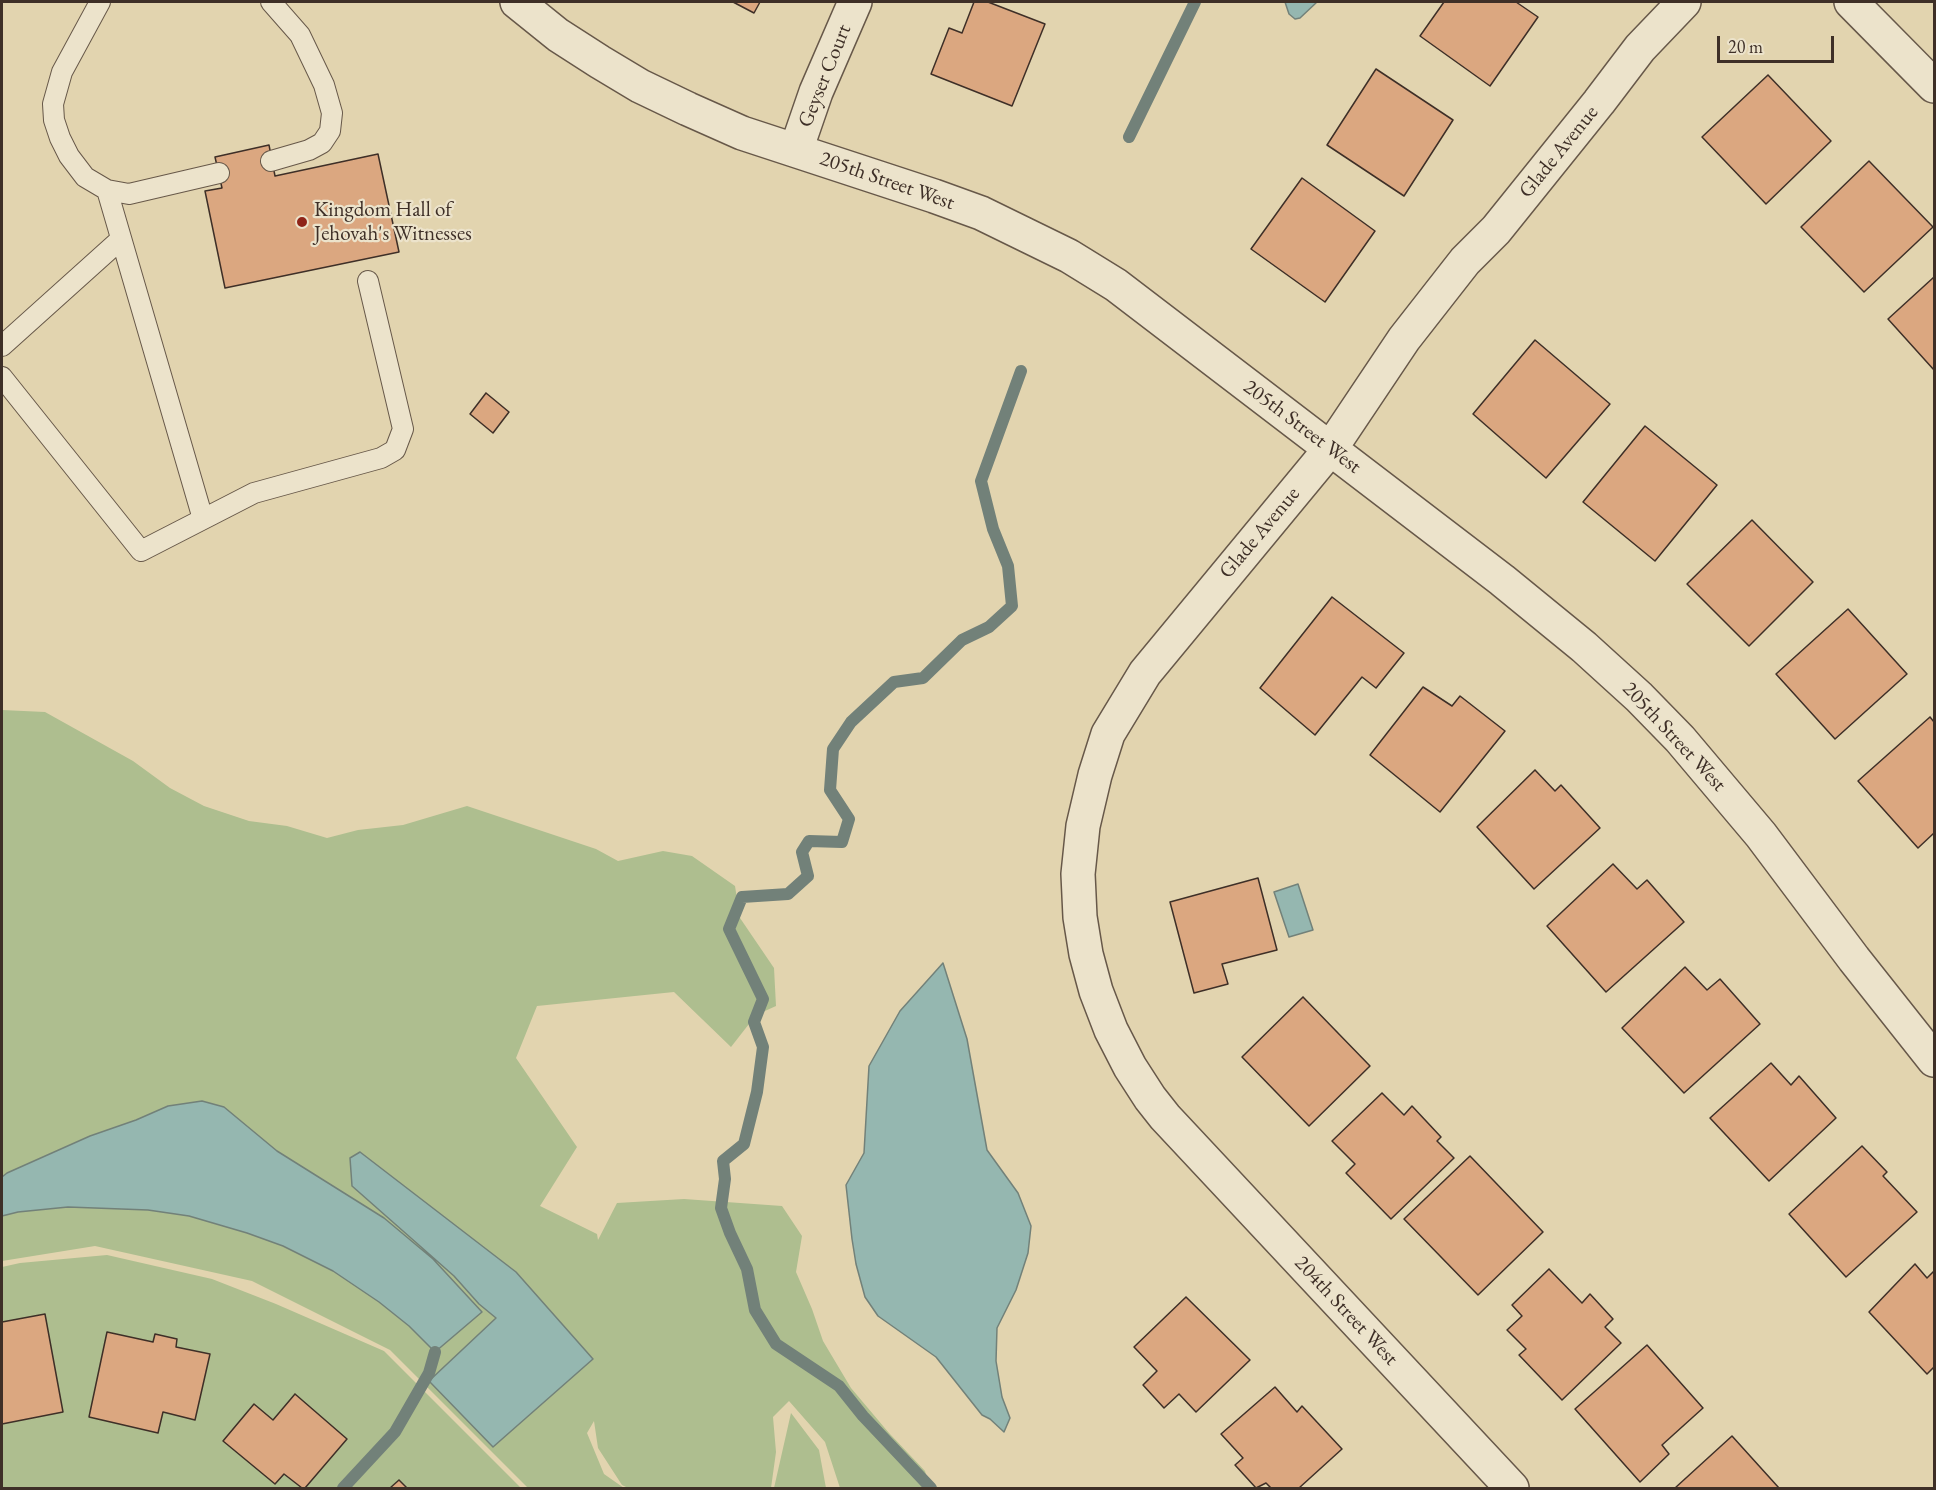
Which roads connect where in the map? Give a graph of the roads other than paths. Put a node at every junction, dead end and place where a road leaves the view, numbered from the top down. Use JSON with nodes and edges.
{"nodes":[{"id":1,"x":100,"y":2,"type":"edge"},
{"id":2,"x":271,"y":2,"type":"edge"},
{"id":3,"x":517,"y":2,"type":"edge"},
{"id":4,"x":855,"y":2,"type":"edge"},
{"id":5,"x":1684,"y":2,"type":"edge"},
{"id":6,"x":1851,"y":2,"type":"edge"},
{"id":7,"x":1935,"y":86,"type":"edge"},
{"id":8,"x":796,"y":150,"type":"junction"},
{"id":9,"x":271,"y":161,"type":"dead end"},
{"id":10,"x":219,"y":173,"type":"dead end"},
{"id":11,"x":107,"y":190,"type":"junction"},
{"id":12,"x":121,"y":238,"type":"junction"},
{"id":13,"x":368,"y":281,"type":"dead end"},
{"id":14,"x":2,"y":345,"type":"edge"},
{"id":15,"x":2,"y":377,"type":"edge"},
{"id":16,"x":1331,"y":448,"type":"junction"},
{"id":17,"x":203,"y":519,"type":"junction"},
{"id":18,"x":1935,"y":1060,"type":"edge"},
{"id":19,"x":1181,"y":1133,"type":"joint"},
{"id":20,"x":1512,"y":1488,"type":"edge"}],
"edges":[{"from":1,"to":11,"type":"lane"},
{"from":2,"to":9,"type":"lane"},
{"from":3,"to":8,"type":"street","name":"205th Street West"},
{"from":4,"to":8,"type":"street","name":"Geyser Court"},
{"from":5,"to":16,"type":"street","name":"Glade Avenue"},
{"from":6,"to":7,"type":"street"},
{"from":8,"to":16,"type":"street","name":"205th Street West"},
{"from":10,"to":11,"type":"lane"},
{"from":11,"to":12,"type":"lane"},
{"from":12,"to":14,"type":"lane"},
{"from":12,"to":17,"type":"lane"},
{"from":13,"to":17,"type":"lane"},
{"from":15,"to":17,"type":"lane"},
{"from":16,"to":18,"type":"street","name":"205th Street West"},
{"from":16,"to":19,"type":"street","name":"Glade Avenue"},
{"from":19,"to":20,"type":"street","name":"204th Street West"}]}
